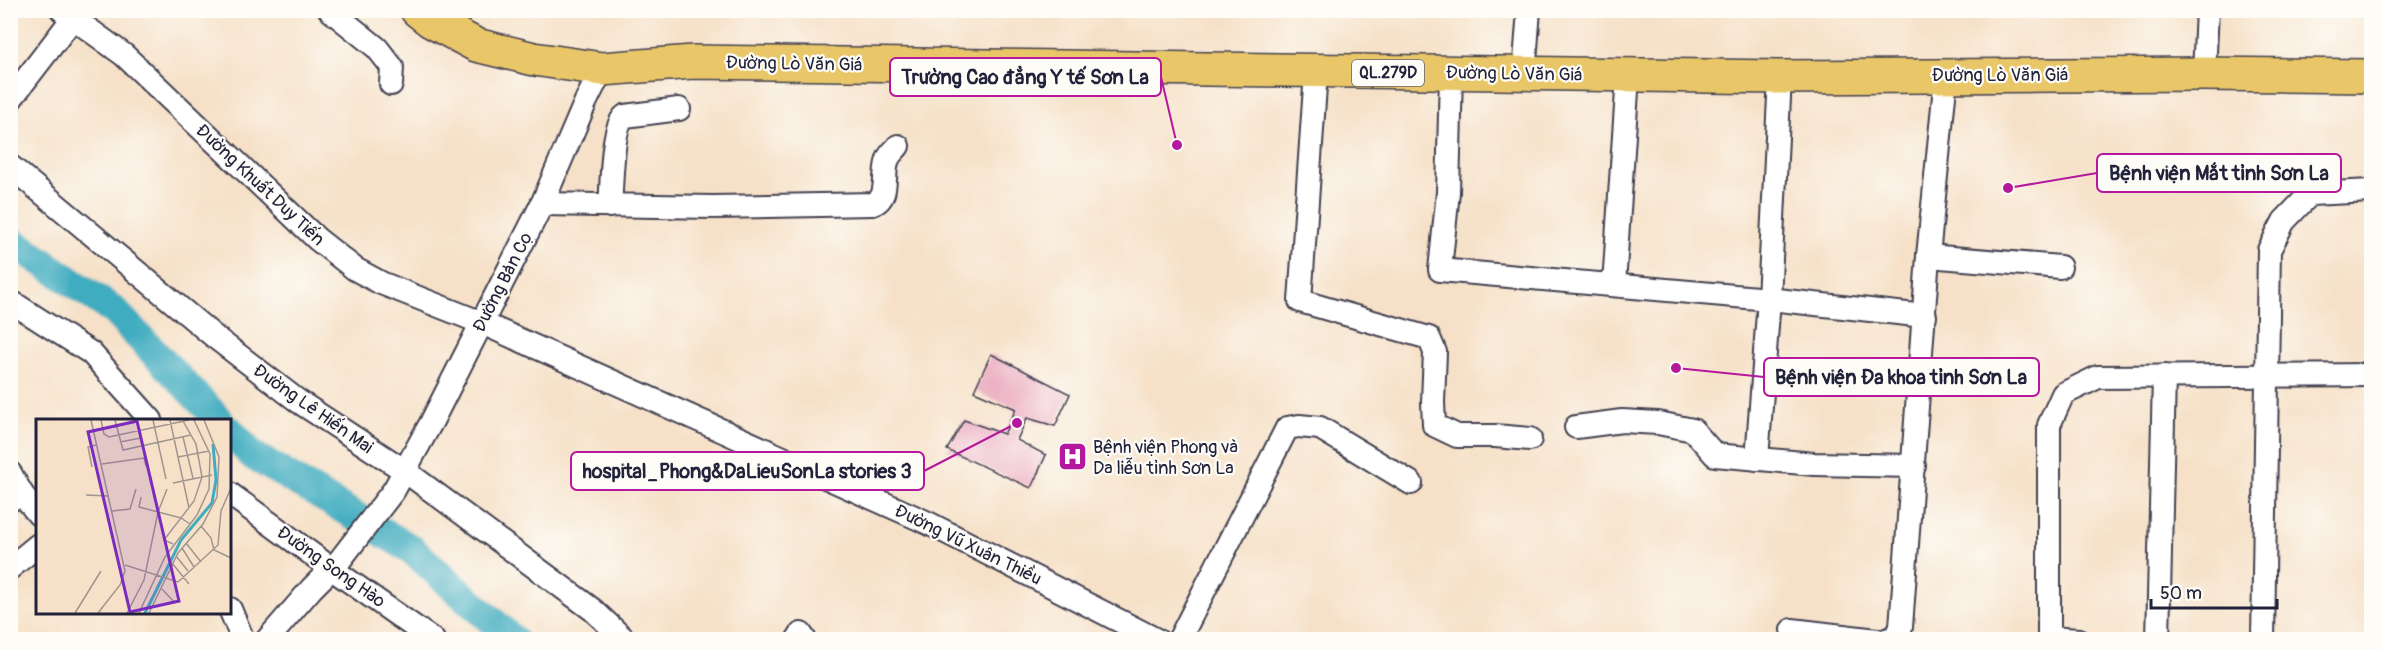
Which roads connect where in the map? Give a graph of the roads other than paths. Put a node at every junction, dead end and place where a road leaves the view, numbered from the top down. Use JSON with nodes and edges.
{"nodes":[{"id":1,"x":330,"y":10,"type":"edge"},
{"id":2,"x":417,"y":10,"type":"edge"},
{"id":3,"x":1529,"y":10,"type":"edge"},
{"id":4,"x":2207,"y":10,"type":"edge"},
{"id":5,"x":67,"y":14,"type":"edge"},
{"id":6,"x":602,"y":69,"type":"junction"},
{"id":7,"x":1316,"y":72,"type":"junction"},
{"id":8,"x":1451,"y":74,"type":"junction"},
{"id":9,"x":2204,"y":74,"type":"junction"},
{"id":10,"x":1524,"y":75,"type":"junction"},
{"id":11,"x":1628,"y":76,"type":"junction"},
{"id":12,"x":1946,"y":76,"type":"junction"},
{"id":13,"x":2372,"y":76,"type":"edge"},
{"id":14,"x":1780,"y":77,"type":"junction"},
{"id":15,"x":391,"y":84,"type":"dead end"},
{"id":16,"x":10,"y":100,"type":"edge"},
{"id":17,"x":679,"y":109,"type":"dead end"},
{"id":18,"x":898,"y":146,"type":"dead end"},
{"id":19,"x":10,"y":166,"type":"edge"},
{"id":20,"x":2372,"y":191,"type":"edge"},
{"id":21,"x":542,"y":204,"type":"junction"},
{"id":22,"x":610,"y":206,"type":"junction"},
{"id":23,"x":1928,"y":256,"type":"junction"},
{"id":24,"x":2060,"y":267,"type":"dead end"},
{"id":25,"x":1614,"y":285,"type":"junction"},
{"id":26,"x":1769,"y":299,"type":"junction"},
{"id":27,"x":10,"y":301,"type":"edge"},
{"id":28,"x":1925,"y":316,"type":"junction"},
{"id":29,"x":482,"y":322,"type":"junction"},
{"id":30,"x":2267,"y":375,"type":"junction"},
{"id":31,"x":2372,"y":375,"type":"edge"},
{"id":32,"x":2164,"y":376,"type":"junction"},
{"id":33,"x":150,"y":419,"type":"edge"},
{"id":34,"x":1576,"y":427,"type":"dead end"},
{"id":35,"x":1530,"y":439,"type":"dead end"},
{"id":36,"x":1757,"y":459,"type":"junction"},
{"id":37,"x":1914,"y":466,"type":"junction"},
{"id":38,"x":10,"y":473,"type":"edge"},
{"id":39,"x":399,"y":480,"type":"junction"},
{"id":40,"x":1411,"y":483,"type":"dead end"},
{"id":41,"x":231,"y":495,"type":"edge"},
{"id":42,"x":16,"y":497,"type":"edge"},
{"id":43,"x":36,"y":512,"type":"edge"},
{"id":44,"x":36,"y":547,"type":"edge"},
{"id":45,"x":336,"y":565,"type":"junction"},
{"id":46,"x":10,"y":568,"type":"edge"},
{"id":47,"x":231,"y":611,"type":"edge"},
{"id":48,"x":1792,"y":630,"type":"dead end"},
{"id":49,"x":243,"y":639,"type":"edge"},
{"id":50,"x":267,"y":639,"type":"edge"},
{"id":51,"x":433,"y":639,"type":"edge"},
{"id":52,"x":625,"y":639,"type":"edge"},
{"id":53,"x":797,"y":639,"type":"edge"},
{"id":54,"x":805,"y":639,"type":"edge"},
{"id":55,"x":1157,"y":639,"type":"edge"},
{"id":56,"x":1179,"y":639,"type":"edge"},
{"id":57,"x":1877,"y":639,"type":"edge"},
{"id":58,"x":1886,"y":639,"type":"edge"},
{"id":59,"x":2049,"y":639,"type":"edge"},
{"id":60,"x":2079,"y":639,"type":"edge"},
{"id":61,"x":2158,"y":639,"type":"edge"},
{"id":62,"x":2263,"y":639,"type":"edge"}],
"edges":[{"from":1,"to":15,"type":"street"},
{"from":2,"to":6,"type":"highway","name":"Đường Lò Văn Giá","number":"QL.279D"},
{"from":3,"to":10,"type":"street"},
{"from":4,"to":9,"type":"street"},
{"from":5,"to":16,"type":"street"},
{"from":5,"to":29,"type":"street","name":"Đường Khuất Duy Tiến"},
{"from":6,"to":7,"type":"highway","name":"Đường Lò Văn Giá","number":"QL.279D"},
{"from":6,"to":21,"type":"street","name":"Đường Bản Cọ"},
{"from":7,"to":8,"type":"highway","name":"Đường Lò Văn Giá","number":"QL.279D"},
{"from":7,"to":35,"type":"street"},
{"from":8,"to":10,"type":"highway","name":"Đường Lò Văn Giá","number":"QL.279D"},
{"from":8,"to":25,"type":"street"},
{"from":9,"to":12,"type":"highway","name":"Đường Lò Văn Giá","number":"QL.279D"},
{"from":9,"to":13,"type":"highway","name":"Đường Lò Văn Giá","number":"QL.279D"},
{"from":10,"to":11,"type":"highway","name":"Đường Lò Văn Giá","number":"QL.279D"},
{"from":11,"to":14,"type":"highway","name":"Đường Lò Văn Giá","number":"QL.279D"},
{"from":11,"to":25,"type":"street"},
{"from":12,"to":14,"type":"highway","name":"Đường Lò Văn Giá","number":"QL.279D"},
{"from":12,"to":23,"type":"street"},
{"from":14,"to":26,"type":"street"},
{"from":17,"to":22,"type":"street"},
{"from":18,"to":22,"type":"street"},
{"from":19,"to":39,"type":"street","name":"Đường Lê Hiến Mai"},
{"from":20,"to":30,"type":"street"},
{"from":21,"to":22,"type":"street"},
{"from":21,"to":29,"type":"street","name":"Đường Bản Cọ"},
{"from":23,"to":24,"type":"street"},
{"from":23,"to":28,"type":"street"},
{"from":25,"to":26,"type":"street"},
{"from":26,"to":28,"type":"street"},
{"from":26,"to":36,"type":"street"},
{"from":27,"to":33,"type":"street"},
{"from":28,"to":37,"type":"street"},
{"from":29,"to":39,"type":"street","name":"Đường Bản Cọ"},
{"from":29,"to":55,"type":"street","name":"Đường Vũ Xuân Thiều"},
{"from":30,"to":31,"type":"street"},
{"from":30,"to":32,"type":"street"},
{"from":30,"to":62,"type":"street"},
{"from":32,"to":59,"type":"street"},
{"from":32,"to":61,"type":"street"},
{"from":34,"to":36,"type":"street"},
{"from":36,"to":37,"type":"street"},
{"from":37,"to":58,"type":"street"},
{"from":38,"to":42,"type":"street"},
{"from":39,"to":45,"type":"street","name":"Đường Bản Cọ"},
{"from":39,"to":52,"type":"street","name":"Đường Lê Hiến Mai"},
{"from":40,"to":56,"type":"street"},
{"from":41,"to":45,"type":"street","name":"Đường Song Hào"},
{"from":42,"to":43,"type":"street"},
{"from":44,"to":46,"type":"street"},
{"from":45,"to":50,"type":"street"},
{"from":45,"to":51,"type":"street","name":"Đường Song Hào"},
{"from":47,"to":49,"type":"street"},
{"from":48,"to":57,"type":"street"},
{"from":53,"to":54,"type":"street"},
{"from":59,"to":60,"type":"street"}]}
